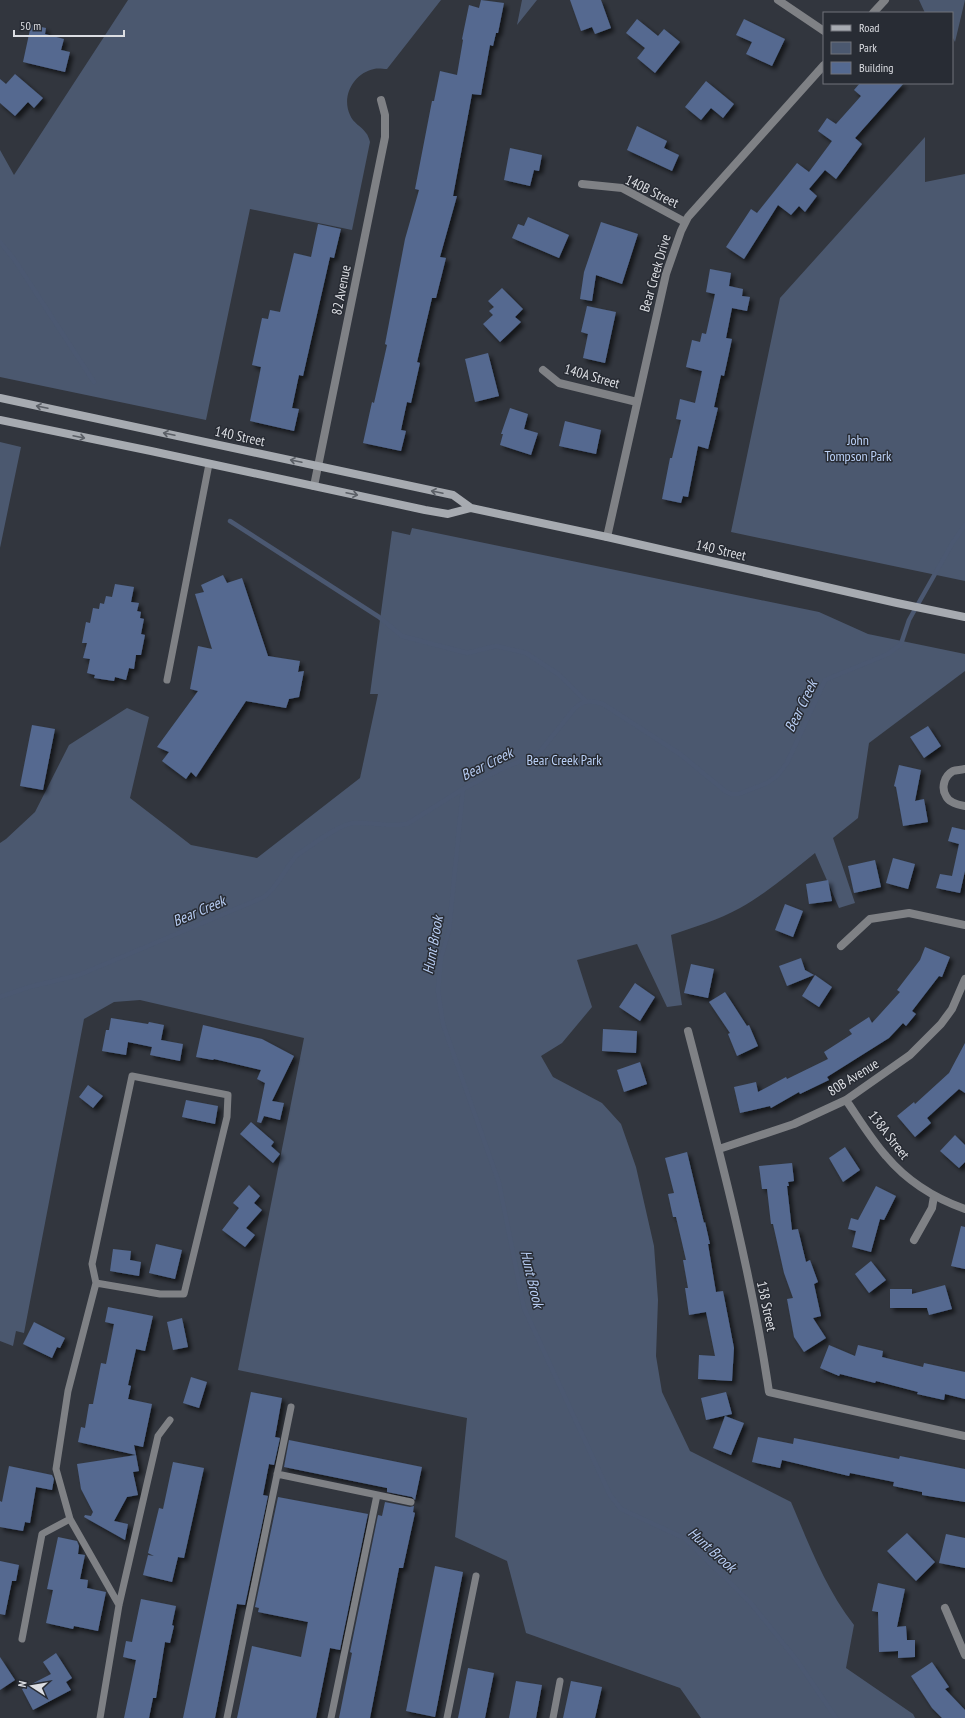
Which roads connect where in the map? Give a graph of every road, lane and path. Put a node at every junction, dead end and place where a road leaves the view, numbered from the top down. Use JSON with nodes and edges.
{"nodes":[{"id":1,"x":778,"y":0,"type":"edge"},
{"id":2,"x":885,"y":0,"type":"edge"},
{"id":3,"x":874,"y":12,"type":"edge"},
{"id":4,"x":823,"y":30,"type":"edge"},
{"id":5,"x":823,"y":67,"type":"edge"},
{"id":6,"x":381,"y":100,"type":"dead end"},
{"id":7,"x":582,"y":184,"type":"dead end"},
{"id":8,"x":685,"y":222,"type":"junction"},
{"id":9,"x":543,"y":370,"type":"dead end"},
{"id":10,"x":0,"y":398,"type":"edge"},
{"id":11,"x":637,"y":402,"type":"junction"},
{"id":12,"x":0,"y":420,"type":"edge"},
{"id":13,"x":210,"y":464,"type":"junction"},
{"id":14,"x":318,"y":466,"type":"junction"},
{"id":15,"x":314,"y":486,"type":"junction"},
{"id":16,"x":471,"y":508,"type":"junction"},
{"id":17,"x":607,"y":537,"type":"junction"},
{"id":18,"x":965,"y":617,"type":"edge"},
{"id":19,"x":167,"y":680,"type":"dead end"},
{"id":20,"x":965,"y":769,"type":"edge"},
{"id":21,"x":965,"y":806,"type":"edge"},
{"id":22,"x":965,"y":925,"type":"edge"},
{"id":23,"x":841,"y":946,"type":"dead end"},
{"id":24,"x":965,"y":979,"type":"edge"},
{"id":25,"x":688,"y":1031,"type":"dead end"},
{"id":26,"x":846,"y":1100,"type":"junction"},
{"id":27,"x":719,"y":1149,"type":"junction"},
{"id":28,"x":934,"y":1196,"type":"junction"},
{"id":29,"x":965,"y":1209,"type":"edge"},
{"id":30,"x":914,"y":1240,"type":"dead end"},
{"id":31,"x":96,"y":1283,"type":"junction"},
{"id":32,"x":291,"y":1407,"type":"dead end"},
{"id":33,"x":170,"y":1420,"type":"dead end"},
{"id":34,"x":965,"y":1436,"type":"edge"},
{"id":35,"x":277,"y":1474,"type":"junction"},
{"id":36,"x":377,"y":1495,"type":"junction"},
{"id":37,"x":411,"y":1502,"type":"dead end"},
{"id":38,"x":70,"y":1519,"type":"junction"},
{"id":39,"x":476,"y":1576,"type":"dead end"},
{"id":40,"x":119,"y":1605,"type":"junction"},
{"id":41,"x":945,"y":1608,"type":"dead end"},
{"id":42,"x":22,"y":1639,"type":"dead end"},
{"id":43,"x":965,"y":1655,"type":"edge"},
{"id":44,"x":560,"y":1680,"type":"dead end"},
{"id":45,"x":100,"y":1718,"type":"edge"},
{"id":46,"x":227,"y":1718,"type":"edge"},
{"id":47,"x":331,"y":1718,"type":"edge"},
{"id":48,"x":447,"y":1718,"type":"edge"},
{"id":49,"x":553,"y":1718,"type":"edge"}],
"edges":[{"from":1,"to":4,"type":"street"},
{"from":2,"to":3,"type":"street"},
{"from":5,"to":8,"type":"street","name":"Bear Creek Drive"},
{"from":6,"to":14,"type":"street","name":"82 Avenue"},
{"from":7,"to":8,"type":"street","name":"140B Street"},
{"from":8,"to":11,"type":"street","name":"Bear Creek Drive"},
{"from":9,"to":11,"type":"street","name":"140A Street"},
{"from":14,"to":10,"type":"main road","name":"140 Street","one_way":true},
{"from":11,"to":17,"type":"street","name":"Bear Creek Drive"},
{"from":12,"to":13,"type":"main road","name":"140 Street","one_way":true},
{"from":13,"to":15,"type":"main road","name":"140 Street"},
{"from":13,"to":19,"type":"lane"},
{"from":14,"to":15,"type":"street","name":"82 Avenue"},
{"from":16,"to":14,"type":"main road","name":"140 Street","one_way":true},
{"from":15,"to":16,"type":"main road","name":"140 Street","one_way":true},
{"from":16,"to":17,"type":"main road","name":"140 Street"},
{"from":17,"to":18,"type":"main road","name":"140 Street"},
{"from":20,"to":21,"type":"street"},
{"from":22,"to":23,"type":"street"},
{"from":24,"to":26,"type":"street","name":"80B Avenue"},
{"from":25,"to":27,"type":"street","name":"138 Street"},
{"from":26,"to":27,"type":"street","name":"80B Avenue"},
{"from":26,"to":28,"type":"street","name":"138A Street"},
{"from":27,"to":34,"type":"street","name":"138 Street"},
{"from":28,"to":29,"type":"street","name":"138A Street"},
{"from":28,"to":30,"type":"street"},
{"from":31,"to":31,"type":"lane"},
{"from":31,"to":38,"type":"lane"},
{"from":32,"to":35,"type":"lane"},
{"from":33,"to":40,"type":"lane"},
{"from":35,"to":36,"type":"lane"},
{"from":35,"to":46,"type":"lane"},
{"from":36,"to":37,"type":"lane"},
{"from":36,"to":47,"type":"lane"},
{"from":38,"to":40,"type":"lane"},
{"from":38,"to":42,"type":"lane"},
{"from":39,"to":48,"type":"lane"},
{"from":40,"to":45,"type":"lane"},
{"from":41,"to":43,"type":"street"},
{"from":44,"to":49,"type":"lane"}]}
